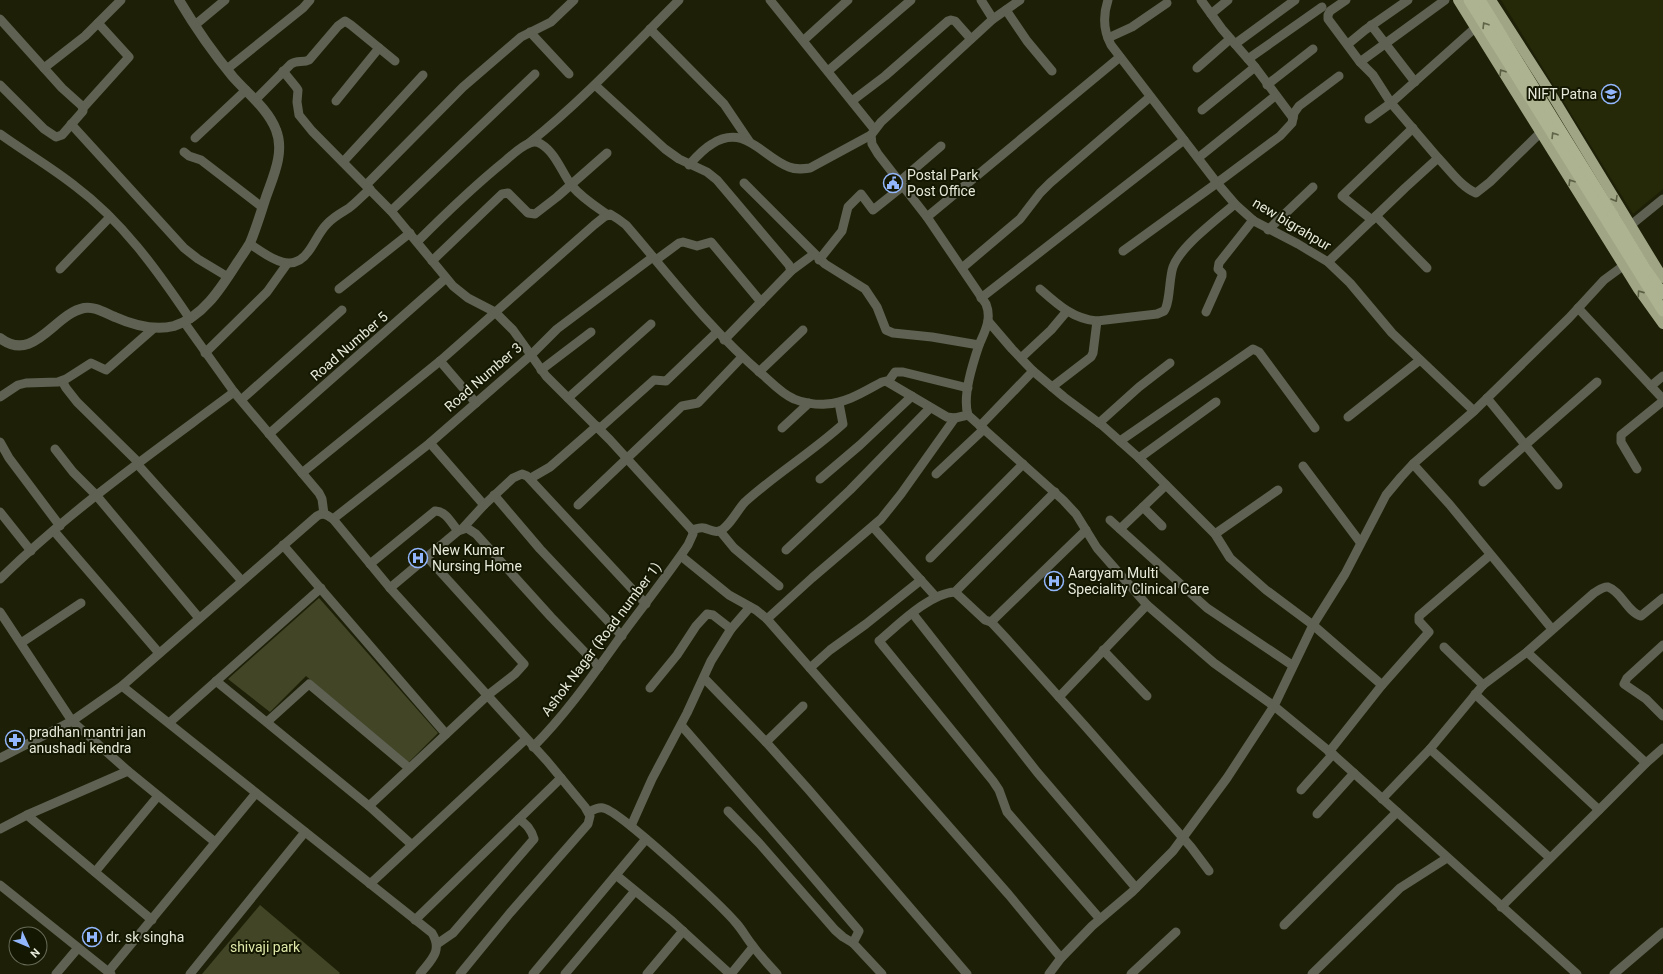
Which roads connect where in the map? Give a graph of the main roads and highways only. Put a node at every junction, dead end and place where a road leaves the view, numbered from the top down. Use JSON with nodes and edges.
{"nodes":[{"id":1,"x":1458,"y":0,"type":"edge"},
{"id":2,"x":1469,"y":0,"type":"edge"},
{"id":3,"x":1480,"y":0,"type":"edge"},
{"id":4,"x":1491,"y":0,"type":"edge"},
{"id":5,"x":1663,"y":278,"type":"edge"},
{"id":6,"x":1663,"y":294,"type":"edge"},
{"id":7,"x":1663,"y":311,"type":"edge"},
{"id":8,"x":1663,"y":324,"type":"edge"}],
"edges":[{"from":8,"to":1,"type":"main road","one_way":true},
{"from":7,"to":2,"type":"highway","one_way":true,"bridge":true},
{"from":3,"to":6,"type":"highway","bridge":true},
{"from":4,"to":5,"type":"main road","one_way":true}]}
